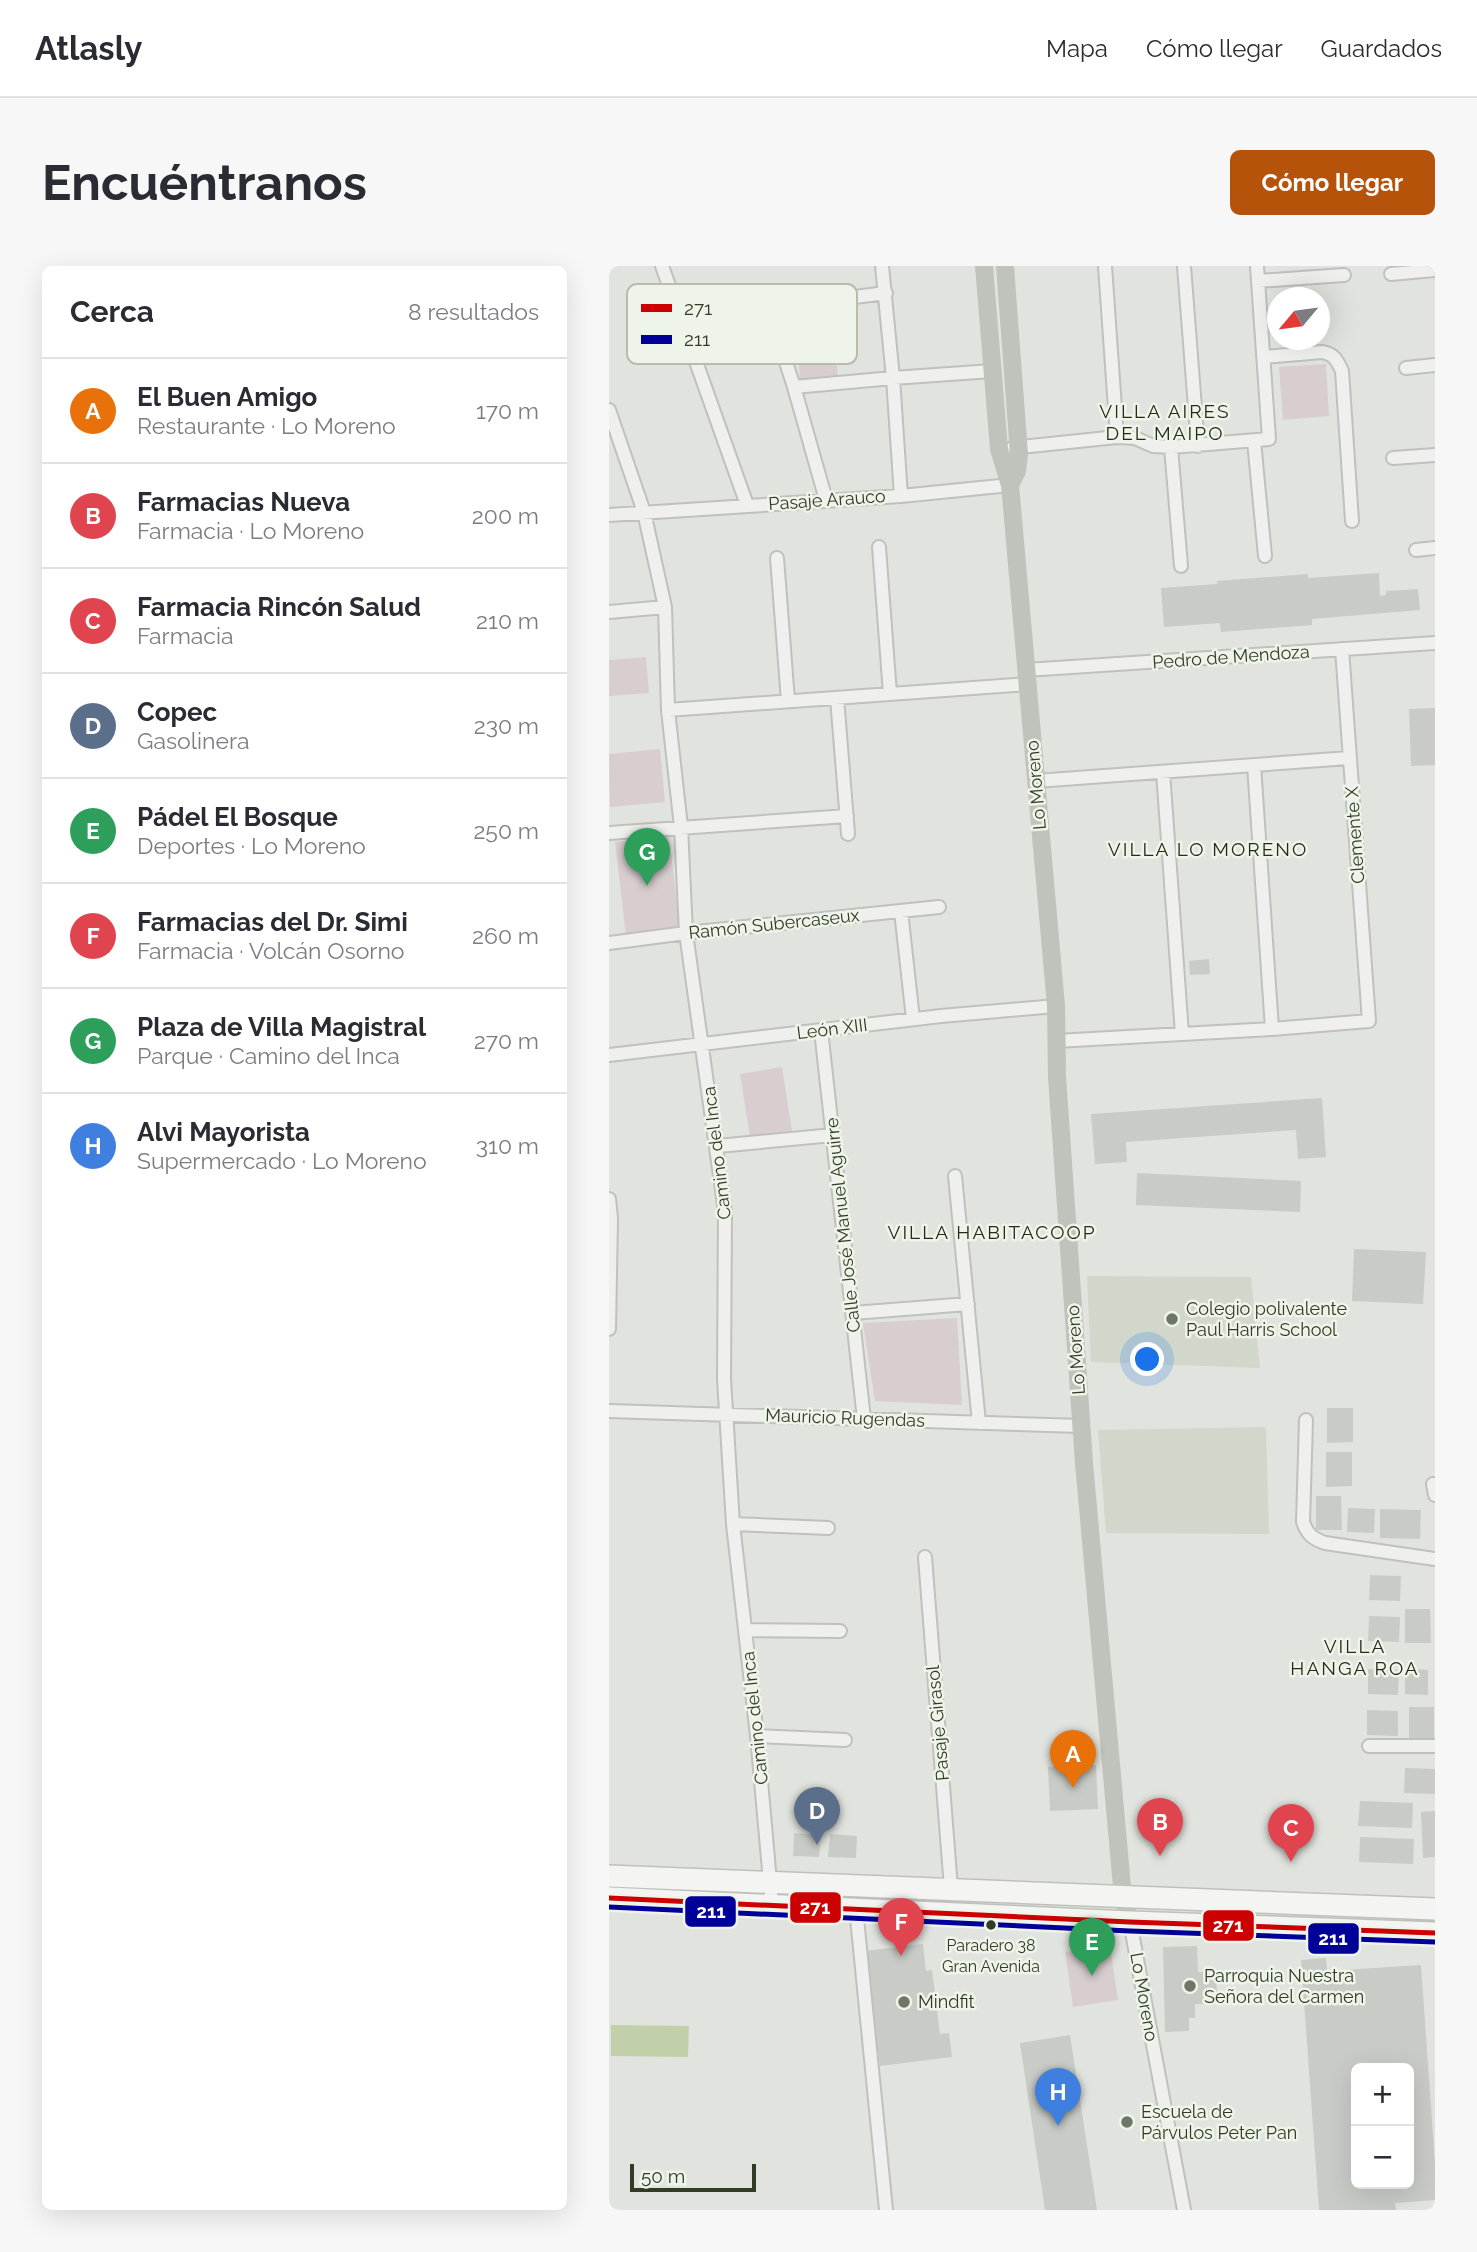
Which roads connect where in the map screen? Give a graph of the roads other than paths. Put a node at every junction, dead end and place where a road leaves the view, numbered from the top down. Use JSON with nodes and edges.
{"nodes":[{"id":1,"x":662,"y":266,"type":"edge"},
{"id":2,"x":883,"y":266,"type":"edge"},
{"id":3,"x":984,"y":266,"type":"edge"},
{"id":4,"x":1005,"y":266,"type":"edge"},
{"id":5,"x":1105,"y":266,"type":"edge"},
{"id":6,"x":1184,"y":266,"type":"edge"},
{"id":7,"x":1257,"y":266,"type":"edge"},
{"id":8,"x":1435,"y":270,"type":"edge"},
{"id":9,"x":1391,"y":274,"type":"dead end"},
{"id":10,"x":1344,"y":275,"type":"dead end"},
{"id":11,"x":1258,"y":281,"type":"junction"},
{"id":12,"x":668,"y":284,"type":"edge"},
{"id":13,"x":886,"y":293,"type":"junction"},
{"id":14,"x":857,"y":296,"type":"edge"},
{"id":15,"x":1263,"y":357,"type":"junction"},
{"id":16,"x":697,"y":364,"type":"edge"},
{"id":17,"x":787,"y":364,"type":"edge"},
{"id":18,"x":1435,"y":365,"type":"edge"},
{"id":19,"x":1406,"y":368,"type":"dead end"},
{"id":20,"x":992,"y":371,"type":"junction"},
{"id":21,"x":893,"y":377,"type":"junction"},
{"id":22,"x":794,"y":387,"type":"junction"},
{"id":23,"x":609,"y":410,"type":"edge"},
{"id":24,"x":1117,"y":437,"type":"junction"},
{"id":25,"x":1254,"y":441,"type":"junction"},
{"id":26,"x":1198,"y":446,"type":"junction"},
{"id":27,"x":1019,"y":447,"type":"junction"},
{"id":28,"x":1171,"y":447,"type":"junction"},
{"id":29,"x":999,"y":449,"type":"junction"},
{"id":30,"x":1435,"y":455,"type":"edge"},
{"id":31,"x":1393,"y":458,"type":"dead end"},
{"id":32,"x":1010,"y":485,"type":"junction"},
{"id":33,"x":901,"y":496,"type":"junction"},
{"id":34,"x":826,"y":500,"type":"junction"},
{"id":35,"x":747,"y":505,"type":"junction"},
{"id":36,"x":644,"y":512,"type":"junction"},
{"id":37,"x":609,"y":515,"type":"edge"},
{"id":38,"x":1352,"y":521,"type":"dead end"},
{"id":39,"x":879,"y":547,"type":"dead end"},
{"id":40,"x":1435,"y":548,"type":"edge"},
{"id":41,"x":1416,"y":550,"type":"dead end"},
{"id":42,"x":1265,"y":556,"type":"dead end"},
{"id":43,"x":777,"y":558,"type":"dead end"},
{"id":44,"x":1181,"y":566,"type":"dead end"},
{"id":45,"x":665,"y":607,"type":"junction"},
{"id":46,"x":609,"y":611,"type":"edge"},
{"id":47,"x":1435,"y":643,"type":"edge"},
{"id":48,"x":1342,"y":649,"type":"junction"},
{"id":49,"x":1027,"y":677,"type":"junction"},
{"id":50,"x":890,"y":694,"type":"junction"},
{"id":51,"x":837,"y":698,"type":"junction"},
{"id":52,"x":788,"y":701,"type":"junction"},
{"id":53,"x":668,"y":710,"type":"junction"},
{"id":54,"x":1349,"y":758,"type":"junction"},
{"id":55,"x":1254,"y":765,"type":"junction"},
{"id":56,"x":1163,"y":772,"type":"junction"},
{"id":57,"x":1036,"y":781,"type":"junction"},
{"id":58,"x":847,"y":816,"type":"junction"},
{"id":59,"x":681,"y":827,"type":"junction"},
{"id":60,"x":609,"y":833,"type":"edge"},
{"id":61,"x":848,"y":834,"type":"dead end"},
{"id":62,"x":939,"y":907,"type":"dead end"},
{"id":63,"x":901,"y":911,"type":"junction"},
{"id":64,"x":686,"y":933,"type":"junction"},
{"id":65,"x":609,"y":943,"type":"edge"},
{"id":66,"x":1056,"y":1006,"type":"junction"},
{"id":67,"x":913,"y":1019,"type":"junction"},
{"id":68,"x":1272,"y":1029,"type":"junction"},
{"id":69,"x":821,"y":1030,"type":"junction"},
{"id":70,"x":1182,"y":1034,"type":"junction"},
{"id":71,"x":1056,"y":1041,"type":"junction"},
{"id":72,"x":703,"y":1044,"type":"junction"},
{"id":73,"x":609,"y":1055,"type":"edge"},
{"id":74,"x":833,"y":1135,"type":"junction"},
{"id":75,"x":718,"y":1146,"type":"junction"},
{"id":76,"x":955,"y":1176,"type":"dead end"},
{"id":77,"x":609,"y":1199,"type":"edge"},
{"id":78,"x":968,"y":1304,"type":"junction"},
{"id":79,"x":853,"y":1313,"type":"junction"},
{"id":80,"x":609,"y":1329,"type":"edge"},
{"id":81,"x":609,"y":1411,"type":"edge"},
{"id":82,"x":726,"y":1413,"type":"junction"},
{"id":83,"x":864,"y":1419,"type":"junction"},
{"id":84,"x":1306,"y":1420,"type":"dead end"},
{"id":85,"x":979,"y":1423,"type":"junction"},
{"id":86,"x":1081,"y":1426,"type":"junction"},
{"id":87,"x":733,"y":1524,"type":"junction"},
{"id":88,"x":828,"y":1528,"type":"dead end"},
{"id":89,"x":925,"y":1557,"type":"dead end"},
{"id":90,"x":1435,"y":1559,"type":"edge"},
{"id":91,"x":746,"y":1630,"type":"junction"},
{"id":92,"x":840,"y":1631,"type":"dead end"},
{"id":93,"x":757,"y":1735,"type":"junction"},
{"id":94,"x":845,"y":1740,"type":"dead end"},
{"id":95,"x":1369,"y":1746,"type":"dead end"},
{"id":96,"x":1435,"y":1746,"type":"edge"},
{"id":97,"x":609,"y":1876,"type":"edge"},
{"id":98,"x":951,"y":1888,"type":"junction"},
{"id":99,"x":771,"y":1893,"type":"junction"},
{"id":100,"x":609,"y":1898,"type":"edge"},
{"id":101,"x":1123,"y":1898,"type":"junction"},
{"id":102,"x":856,"y":1908,"type":"junction"},
{"id":103,"x":1435,"y":1909,"type":"edge"},
{"id":104,"x":1130,"y":1922,"type":"junction"},
{"id":105,"x":1435,"y":1933,"type":"edge"},
{"id":106,"x":886,"y":2210,"type":"edge"},
{"id":107,"x":1184,"y":2210,"type":"edge"}],
"edges":[{"from":1,"to":12,"type":"street"},
{"from":2,"to":13,"type":"street"},
{"from":3,"to":20,"type":"street","name":"Lo Moreno"},
{"from":4,"to":27,"type":"street","name":"Lo Moreno"},
{"from":5,"to":24,"type":"street"},
{"from":6,"to":26,"type":"street"},
{"from":7,"to":11,"type":"street"},
{"from":8,"to":9,"type":"street"},
{"from":10,"to":11,"type":"street"},
{"from":11,"to":15,"type":"street"},
{"from":13,"to":14,"type":"street"},
{"from":13,"to":21,"type":"street"},
{"from":15,"to":25,"type":"street"},
{"from":15,"to":38,"type":"street"},
{"from":16,"to":35,"type":"street"},
{"from":17,"to":22,"type":"street"},
{"from":18,"to":19,"type":"street"},
{"from":20,"to":21,"type":"street"},
{"from":20,"to":29,"type":"street","name":"Lo Moreno"},
{"from":21,"to":22,"type":"street"},
{"from":21,"to":33,"type":"street"},
{"from":22,"to":34,"type":"street"},
{"from":23,"to":36,"type":"street","name":"Camino del Inca"},
{"from":24,"to":27,"type":"street"},
{"from":24,"to":28,"type":"street"},
{"from":25,"to":26,"type":"street"},
{"from":25,"to":42,"type":"street"},
{"from":26,"to":28,"type":"street"},
{"from":27,"to":29,"type":"street"},
{"from":27,"to":32,"type":"street","name":"Lo Moreno"},
{"from":28,"to":44,"type":"street"},
{"from":29,"to":32,"type":"street","name":"Lo Moreno"},
{"from":30,"to":31,"type":"street"},
{"from":32,"to":33,"type":"street","name":"Pasaje Arauco"},
{"from":32,"to":49,"type":"street","name":"Lo Moreno"},
{"from":33,"to":34,"type":"street","name":"Pasaje Arauco"},
{"from":34,"to":35,"type":"street","name":"Pasaje Arauco"},
{"from":35,"to":36,"type":"street","name":"Pasaje Arauco"},
{"from":36,"to":37,"type":"street","name":"Pasaje Arauco"},
{"from":36,"to":45,"type":"street","name":"Camino del Inca"},
{"from":39,"to":50,"type":"street"},
{"from":40,"to":41,"type":"street"},
{"from":43,"to":52,"type":"street"},
{"from":45,"to":46,"type":"street"},
{"from":45,"to":53,"type":"street","name":"Camino del Inca"},
{"from":47,"to":48,"type":"street","name":"Pedro de Mendoza"},
{"from":48,"to":49,"type":"street","name":"Pedro de Mendoza"},
{"from":48,"to":54,"type":"street","name":"Clemente X"},
{"from":49,"to":50,"type":"street","name":"Pedro de Mendoza"},
{"from":49,"to":57,"type":"street","name":"Lo Moreno"},
{"from":50,"to":51,"type":"street","name":"Pedro de Mendoza"},
{"from":51,"to":52,"type":"street","name":"Pedro de Mendoza"},
{"from":51,"to":58,"type":"street"},
{"from":52,"to":53,"type":"street","name":"Pedro de Mendoza"},
{"from":53,"to":59,"type":"street","name":"Camino del Inca"},
{"from":54,"to":55,"type":"street"},
{"from":54,"to":68,"type":"street","name":"Clemente X"},
{"from":55,"to":56,"type":"street"},
{"from":55,"to":68,"type":"street"},
{"from":56,"to":57,"type":"street"},
{"from":56,"to":70,"type":"street"},
{"from":57,"to":66,"type":"street","name":"Lo Moreno"},
{"from":58,"to":59,"type":"street"},
{"from":58,"to":61,"type":"street"},
{"from":59,"to":60,"type":"street"},
{"from":59,"to":64,"type":"street","name":"Camino del Inca"},
{"from":62,"to":63,"type":"street","name":"Ramón Subercaseux"},
{"from":63,"to":64,"type":"street","name":"Ramón Subercaseux"},
{"from":63,"to":67,"type":"street"},
{"from":64,"to":65,"type":"street","name":"Ramón Subercaseux"},
{"from":64,"to":72,"type":"street","name":"Camino del Inca"},
{"from":66,"to":67,"type":"street","name":"León XIII"},
{"from":66,"to":71,"type":"street","name":"Lo Moreno"},
{"from":67,"to":69,"type":"street","name":"León XIII"},
{"from":68,"to":70,"type":"street"},
{"from":69,"to":72,"type":"street","name":"León XIII"},
{"from":69,"to":74,"type":"street","name":"Calle José Manuel Aguirre"},
{"from":70,"to":71,"type":"street"},
{"from":71,"to":86,"type":"street","name":"Lo Moreno"},
{"from":72,"to":73,"type":"street","name":"León XIII"},
{"from":72,"to":75,"type":"street","name":"Camino del Inca"},
{"from":74,"to":75,"type":"street"},
{"from":74,"to":79,"type":"street","name":"Calle José Manuel Aguirre"},
{"from":75,"to":82,"type":"street","name":"Camino del Inca"},
{"from":76,"to":78,"type":"street"},
{"from":77,"to":80,"type":"street"},
{"from":78,"to":79,"type":"street"},
{"from":78,"to":85,"type":"street"},
{"from":79,"to":83,"type":"street","name":"Calle José Manuel Aguirre"},
{"from":81,"to":82,"type":"street","name":"Mauricio Rugendas"},
{"from":82,"to":83,"type":"street","name":"Mauricio Rugendas"},
{"from":82,"to":87,"type":"street","name":"Camino del Inca"},
{"from":83,"to":85,"type":"street","name":"Mauricio Rugendas"},
{"from":84,"to":90,"type":"street"},
{"from":85,"to":86,"type":"street","name":"Mauricio Rugendas"},
{"from":86,"to":101,"type":"street","name":"Lo Moreno"},
{"from":87,"to":88,"type":"street"},
{"from":87,"to":91,"type":"street","name":"Camino del Inca"},
{"from":89,"to":98,"type":"street","name":"Pasaje Girasol"},
{"from":91,"to":92,"type":"street"},
{"from":91,"to":93,"type":"street","name":"Camino del Inca"},
{"from":93,"to":94,"type":"street"},
{"from":93,"to":99,"type":"street","name":"Camino del Inca"},
{"from":95,"to":96,"type":"street"},
{"from":97,"to":99,"type":"main road"},
{"from":98,"to":99,"type":"main road"},
{"from":98,"to":101,"type":"main road"},
{"from":99,"to":100,"type":"main road"},
{"from":99,"to":102,"type":"main road"},
{"from":101,"to":103,"type":"main road"},
{"from":101,"to":104,"type":"street","name":"Lo Moreno"},
{"from":102,"to":104,"type":"main road"},
{"from":102,"to":106,"type":"street"},
{"from":104,"to":105,"type":"main road"},
{"from":104,"to":107,"type":"street","name":"Lo Moreno"}]}
